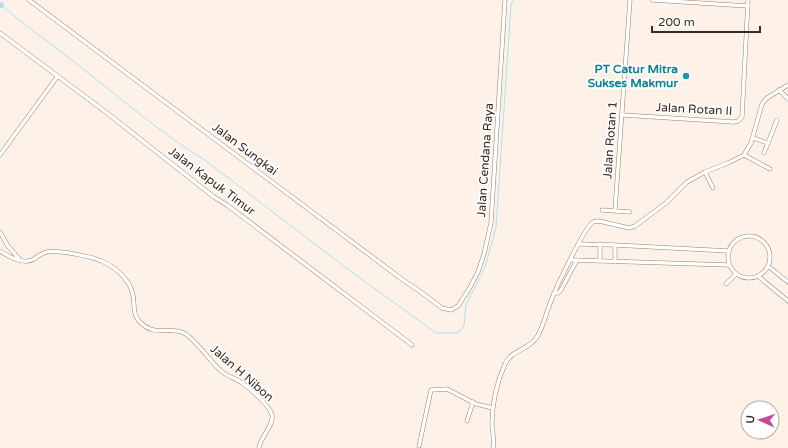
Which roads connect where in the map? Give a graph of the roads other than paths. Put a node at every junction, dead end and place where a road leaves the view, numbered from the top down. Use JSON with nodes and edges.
{"nodes":[{"id":1,"x":29,"y":0,"type":"edge"},
{"id":2,"x":505,"y":0,"type":"edge"},
{"id":3,"x":630,"y":0,"type":"edge"},
{"id":4,"x":652,"y":0,"type":"edge"},
{"id":5,"x":748,"y":0,"type":"edge"},
{"id":6,"x":748,"y":6,"type":"junction"},
{"id":7,"x":0,"y":33,"type":"edge"},
{"id":8,"x":57,"y":77,"type":"junction"},
{"id":9,"x":788,"y":85,"type":"edge"},
{"id":10,"x":779,"y":90,"type":"junction"},
{"id":11,"x":788,"y":98,"type":"edge"},
{"id":12,"x":622,"y":115,"type":"junction"},
{"id":13,"x":777,"y":120,"type":"dead end"},
{"id":14,"x":753,"y":138,"type":"junction"},
{"id":15,"x":768,"y":143,"type":"junction"},
{"id":16,"x":764,"y":153,"type":"dead end"},
{"id":17,"x":0,"y":154,"type":"edge"},
{"id":18,"x":744,"y":155,"type":"junction"},
{"id":19,"x":770,"y":169,"type":"dead end"},
{"id":20,"x":705,"y":172,"type":"junction"},
{"id":21,"x":713,"y":188,"type":"dead end"},
{"id":22,"x":602,"y":210,"type":"dead end"},
{"id":23,"x":615,"y":210,"type":"junction"},
{"id":24,"x":630,"y":212,"type":"dead end"},
{"id":25,"x":0,"y":232,"type":"edge"},
{"id":26,"x":579,"y":244,"type":"junction"},
{"id":27,"x":600,"y":244,"type":"junction"},
{"id":28,"x":615,"y":245,"type":"junction"},
{"id":29,"x":0,"y":251,"type":"edge"},
{"id":30,"x":729,"y":251,"type":"junction"},
{"id":31,"x":20,"y":260,"type":"junction"},
{"id":32,"x":571,"y":260,"type":"junction"},
{"id":33,"x":577,"y":260,"type":"junction"},
{"id":34,"x":600,"y":262,"type":"junction"},
{"id":35,"x":615,"y":262,"type":"junction"},
{"id":36,"x":729,"y":265,"type":"junction"},
{"id":37,"x":768,"y":267,"type":"junction"},
{"id":38,"x":736,"y":274,"type":"junction"},
{"id":39,"x":759,"y":277,"type":"junction"},
{"id":40,"x":788,"y":282,"type":"edge"},
{"id":41,"x":726,"y":284,"type":"dead end"},
{"id":42,"x":554,"y":293,"type":"junction"},
{"id":43,"x":788,"y":302,"type":"edge"},
{"id":44,"x":451,"y":310,"type":"joint"},
{"id":45,"x":412,"y":345,"type":"dead end"},
{"id":46,"x":473,"y":402,"type":"junction"},
{"id":47,"x":493,"y":408,"type":"junction"},
{"id":48,"x":467,"y":422,"type":"dead end"},
{"id":49,"x":419,"y":446,"type":"dead end"},
{"id":50,"x":259,"y":448,"type":"edge"},
{"id":51,"x":493,"y":448,"type":"edge"}],
"edges":[{"from":1,"to":44,"type":"street","name":"Jalan Sungkai"},
{"from":2,"to":44,"type":"street","name":"Jalan Cendana Raya"},
{"from":3,"to":12,"type":"street","name":"Jalan Rotan 1"},
{"from":4,"to":6,"type":"street"},
{"from":5,"to":6,"type":"street","name":"Jalan Rotan II"},
{"from":6,"to":12,"type":"street","name":"Jalan Rotan II"},
{"from":7,"to":8,"type":"street","name":"Jalan Kapuk Timur"},
{"from":8,"to":17,"type":"street"},
{"from":8,"to":45,"type":"street","name":"Jalan Kapuk Timur"},
{"from":9,"to":10,"type":"street"},
{"from":10,"to":11,"type":"street"},
{"from":10,"to":14,"type":"street"},
{"from":12,"to":23,"type":"street","name":"Jalan Rotan 1"},
{"from":13,"to":15,"type":"street"},
{"from":14,"to":15,"type":"street"},
{"from":14,"to":18,"type":"street"},
{"from":15,"to":16,"type":"street"},
{"from":18,"to":19,"type":"street"},
{"from":18,"to":20,"type":"street"},
{"from":20,"to":21,"type":"street"},
{"from":20,"to":26,"type":"street"},
{"from":22,"to":23,"type":"street"},
{"from":23,"to":24,"type":"street"},
{"from":25,"to":31,"type":"street"},
{"from":26,"to":27,"type":"street"},
{"from":26,"to":32,"type":"street"},
{"from":27,"to":28,"type":"street"},
{"from":27,"to":34,"type":"street"},
{"from":28,"to":30,"type":"street"},
{"from":28,"to":35,"type":"street"},
{"from":29,"to":31,"type":"street"},
{"from":30,"to":36,"type":"street"},
{"from":30,"to":37,"type":"street"},
{"from":31,"to":50,"type":"street","name":"Jalan H Nibon"},
{"from":32,"to":33,"type":"street"},
{"from":32,"to":42,"type":"street"},
{"from":33,"to":34,"type":"street"},
{"from":33,"to":42,"type":"street"},
{"from":34,"to":35,"type":"street"},
{"from":35,"to":36,"type":"street"},
{"from":36,"to":38,"type":"street"},
{"from":37,"to":39,"type":"street"},
{"from":37,"to":40,"type":"street"},
{"from":38,"to":39,"type":"street"},
{"from":38,"to":41,"type":"street"},
{"from":39,"to":43,"type":"street"},
{"from":42,"to":47,"type":"street"},
{"from":46,"to":47,"type":"street"},
{"from":46,"to":48,"type":"street"},
{"from":46,"to":49,"type":"street"},
{"from":47,"to":51,"type":"street"}]}
